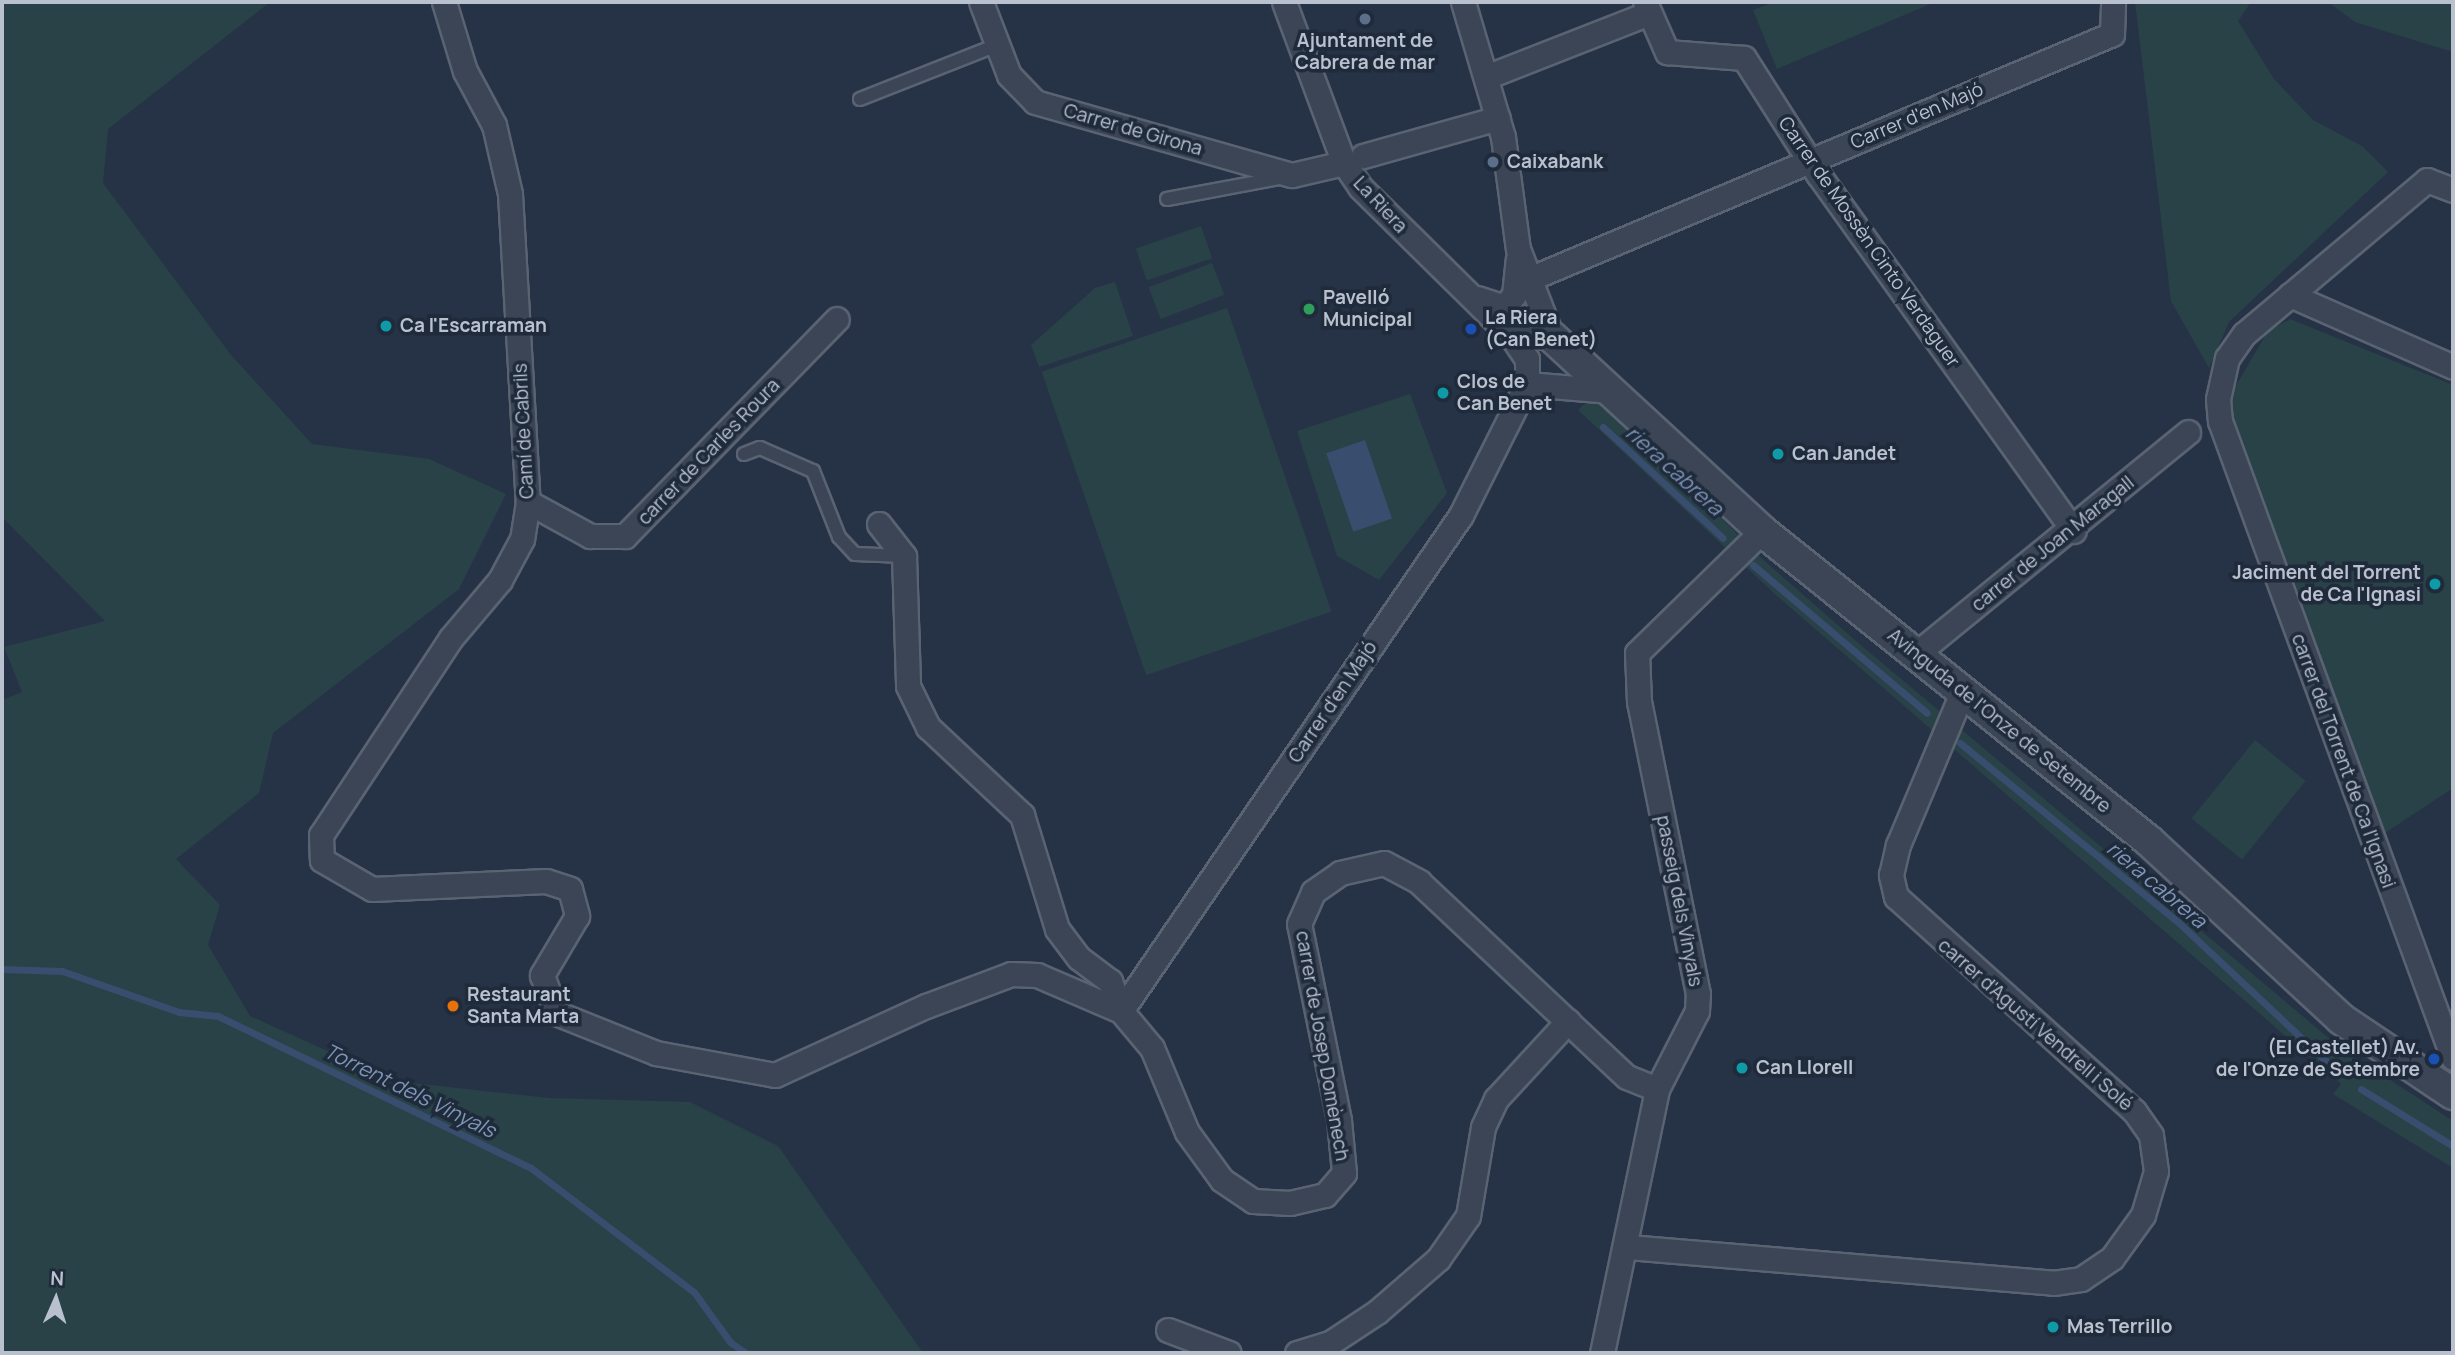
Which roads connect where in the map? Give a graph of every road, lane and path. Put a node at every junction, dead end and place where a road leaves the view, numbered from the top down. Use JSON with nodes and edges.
{"nodes":[{"id":1,"x":444,"y":2,"type":"edge"},
{"id":2,"x":981,"y":2,"type":"edge"},
{"id":3,"x":1284,"y":2,"type":"edge"},
{"id":4,"x":1463,"y":2,"type":"edge"},
{"id":5,"x":2113,"y":2,"type":"edge"},
{"id":6,"x":1647,"y":7,"type":"edge"},
{"id":7,"x":997,"y":45,"type":"junction"},
{"id":8,"x":1486,"y":77,"type":"junction"},
{"id":9,"x":860,"y":99,"type":"dead end"},
{"id":10,"x":1498,"y":118,"type":"junction"},
{"id":11,"x":1353,"y":160,"type":"junction"},
{"id":12,"x":1811,"y":162,"type":"junction"},
{"id":13,"x":1292,"y":175,"type":"junction"},
{"id":14,"x":2453,"y":190,"type":"edge"},
{"id":15,"x":1167,"y":199,"type":"dead end"},
{"id":16,"x":1518,"y":249,"type":"junction"},
{"id":17,"x":1529,"y":279,"type":"junction"},
{"id":18,"x":1457,"y":284,"type":"junction"},
{"id":19,"x":2290,"y":295,"type":"junction"},
{"id":20,"x":838,"y":319,"type":"dead end"},
{"id":21,"x":1512,"y":337,"type":"junction"},
{"id":22,"x":1552,"y":337,"type":"junction"},
{"id":23,"x":1578,"y":362,"type":"junction"},
{"id":24,"x":2453,"y":367,"type":"edge"},
{"id":25,"x":1527,"y":384,"type":"junction"},
{"id":26,"x":1554,"y":388,"type":"junction"},
{"id":27,"x":1611,"y":391,"type":"junction"},
{"id":28,"x":2188,"y":432,"type":"dead end"},
{"id":29,"x":744,"y":454,"type":"dead end"},
{"id":30,"x":528,"y":502,"type":"junction"},
{"id":31,"x":879,"y":524,"type":"dead end"},
{"id":32,"x":2074,"y":531,"type":"junction"},
{"id":33,"x":1757,"y":536,"type":"junction"},
{"id":34,"x":904,"y":556,"type":"junction"},
{"id":35,"x":451,"y":638,"type":"joint"},
{"id":36,"x":1916,"y":654,"type":"junction"},
{"id":37,"x":1963,"y":690,"type":"junction"},
{"id":38,"x":1121,"y":1011,"type":"junction"},
{"id":39,"x":1568,"y":1021,"type":"junction"},
{"id":40,"x":2453,"y":1058,"type":"edge"},
{"id":41,"x":1657,"y":1089,"type":"junction"},
{"id":42,"x":2453,"y":1094,"type":"edge"},
{"id":43,"x":1628,"y":1247,"type":"junction"},
{"id":44,"x":1168,"y":1330,"type":"dead end"},
{"id":45,"x":1229,"y":1353,"type":"edge"},
{"id":46,"x":1297,"y":1353,"type":"edge"},
{"id":47,"x":1602,"y":1353,"type":"edge"}],
"edges":[{"from":1,"to":30,"type":"street","name":"Camí de Cabrils"},
{"from":2,"to":7,"type":"street","name":"Carrer de Girona"},
{"from":3,"to":11,"type":"street","name":"La Riera"},
{"from":4,"to":8,"type":"street"},
{"from":5,"to":12,"type":"street","name":"Carrer d'en Majó"},
{"from":6,"to":8,"type":"street"},
{"from":6,"to":12,"type":"street","name":"Carrer de Mossèn Cinto Verdaguer"},
{"from":7,"to":9,"type":"lane"},
{"from":7,"to":13,"type":"street","name":"Carrer de Girona"},
{"from":8,"to":10,"type":"street"},
{"from":10,"to":11,"type":"street","name":"Carrer de Girona"},
{"from":10,"to":16,"type":"street"},
{"from":11,"to":13,"type":"street","name":"Carrer de Girona"},
{"from":11,"to":18,"type":"street","name":"La Riera"},
{"from":12,"to":17,"type":"street","name":"Carrer d'en Majó"},
{"from":12,"to":32,"type":"street","name":"Carrer de Mossèn Cinto Verdaguer"},
{"from":13,"to":15,"type":"lane"},
{"from":14,"to":19,"type":"street","name":"carrer del Torrent de Ca l'Ignasi"},
{"from":16,"to":17,"type":"street"},
{"from":16,"to":18,"type":"street"},
{"from":17,"to":22,"type":"street"},
{"from":18,"to":21,"type":"street","name":"La Riera"},
{"from":19,"to":24,"type":"street"},
{"from":19,"to":40,"type":"street","name":"carrer del Torrent de Ca l'Ignasi"},
{"from":20,"to":30,"type":"street","name":"carrer de Carles Roura"},
{"from":21,"to":22,"type":"street"},
{"from":21,"to":25,"type":"street","name":"La Riera"},
{"from":22,"to":23,"type":"street","name":"Avinguda de l'Onze de Setembre"},
{"from":23,"to":26,"type":"street"},
{"from":23,"to":27,"type":"street","name":"Avinguda de l'Onze de Setembre"},
{"from":25,"to":26,"type":"street"},
{"from":25,"to":38,"type":"street","name":"Carrer d'en Majó"},
{"from":26,"to":27,"type":"street"},
{"from":27,"to":33,"type":"street","name":"Avinguda de l'Onze de Setembre"},
{"from":28,"to":32,"type":"street","name":"carrer de Joan Maragall"},
{"from":29,"to":34,"type":"lane"},
{"from":30,"to":35,"type":"street","name":"Camí de Cabrils"},
{"from":31,"to":34,"type":"street"},
{"from":32,"to":36,"type":"street","name":"carrer de Joan Maragall"},
{"from":33,"to":36,"type":"street","name":"Avinguda de l'Onze de Setembre"},
{"from":33,"to":41,"type":"street","name":"passeig dels Vinyals"},
{"from":34,"to":38,"type":"street"},
{"from":35,"to":38,"type":"street","name":"carrer de Josep Domènech"},
{"from":36,"to":37,"type":"street","name":"Avinguda de l'Onze de Setembre"},
{"from":37,"to":42,"type":"street","name":"Avinguda de l'Onze de Setembre"},
{"from":37,"to":43,"type":"street","name":"carrer d'Agustí Vendrell i Solé"},
{"from":38,"to":39,"type":"street","name":"carrer de Josep Domènech"},
{"from":39,"to":41,"type":"street","name":"carrer de Josep Domènech"},
{"from":39,"to":46,"type":"street"},
{"from":41,"to":43,"type":"street","name":"passeig dels Vinyals"},
{"from":43,"to":47,"type":"street","name":"passeig dels Vinyals"},
{"from":44,"to":45,"type":"street"}]}
